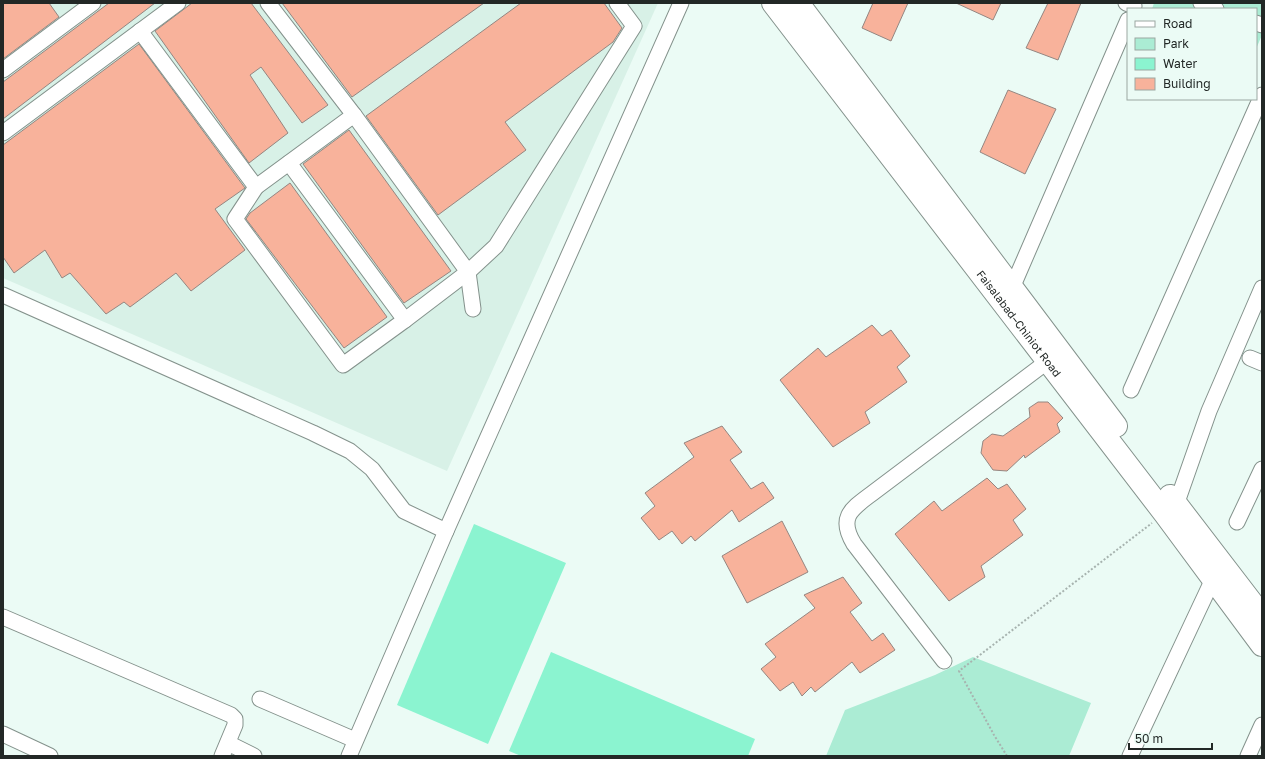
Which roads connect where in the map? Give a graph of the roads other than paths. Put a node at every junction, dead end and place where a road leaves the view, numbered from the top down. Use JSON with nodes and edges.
{"nodes":[{"id":1,"x":93,"y":3,"type":"edge"},
{"id":2,"x":178,"y":3,"type":"edge"},
{"id":3,"x":268,"y":3,"type":"edge"},
{"id":4,"x":617,"y":3,"type":"edge"},
{"id":5,"x":681,"y":3,"type":"edge"},
{"id":6,"x":773,"y":3,"type":"edge"},
{"id":7,"x":798,"y":3,"type":"edge"},
{"id":8,"x":1127,"y":17,"type":"edge"},
{"id":9,"x":140,"y":31,"type":"junction"},
{"id":10,"x":3,"y":70,"type":"edge"},
{"id":11,"x":1262,"y":95,"type":"edge"},
{"id":12,"x":354,"y":115,"type":"junction"},
{"id":13,"x":3,"y":133,"type":"edge"},
{"id":14,"x":289,"y":163,"type":"junction"},
{"id":15,"x":256,"y":187,"type":"junction"},
{"id":16,"x":468,"y":272,"type":"junction"},
{"id":17,"x":1012,"y":288,"type":"junction"},
{"id":18,"x":1262,"y":288,"type":"edge"},
{"id":19,"x":3,"y":295,"type":"edge"},
{"id":20,"x":473,"y":309,"type":"dead end"},
{"id":21,"x":405,"y":320,"type":"junction"},
{"id":22,"x":1048,"y":361,"type":"junction"},
{"id":23,"x":1131,"y":390,"type":"dead end"},
{"id":24,"x":1261,"y":474,"type":"edge"},
{"id":25,"x":1170,"y":509,"type":"junction"},
{"id":26,"x":1237,"y":522,"type":"dead end"},
{"id":27,"x":446,"y":531,"type":"junction"},
{"id":28,"x":1213,"y":579,"type":"junction"},
{"id":29,"x":1262,"y":616,"type":"edge"},
{"id":30,"x":3,"y":617,"type":"edge"},
{"id":31,"x":1262,"y":645,"type":"edge"},
{"id":32,"x":944,"y":661,"type":"dead end"},
{"id":33,"x":260,"y":699,"type":"dead end"},
{"id":34,"x":1262,"y":725,"type":"edge"},
{"id":35,"x":3,"y":734,"type":"edge"},
{"id":36,"x":355,"y":740,"type":"junction"},
{"id":37,"x":225,"y":750,"type":"edge"},
{"id":38,"x":50,"y":756,"type":"edge"},
{"id":39,"x":254,"y":756,"type":"edge"},
{"id":40,"x":348,"y":756,"type":"edge"},
{"id":41,"x":1130,"y":756,"type":"edge"},
{"id":42,"x":1248,"y":756,"type":"edge"}],
"edges":[{"from":1,"to":10,"type":"street"},
{"from":2,"to":9,"type":"street"},
{"from":3,"to":12,"type":"street"},
{"from":4,"to":16,"type":"street"},
{"from":5,"to":27,"type":"street"},
{"from":6,"to":22,"type":"highway","name":"Faisalabad–Chiniot Road"},
{"from":7,"to":17,"type":"highway","name":"Faisalabad–Chiniot Road"},
{"from":8,"to":17,"type":"street"},
{"from":9,"to":13,"type":"street"},
{"from":9,"to":15,"type":"street"},
{"from":11,"to":23,"type":"street"},
{"from":12,"to":14,"type":"street"},
{"from":12,"to":16,"type":"street"},
{"from":14,"to":15,"type":"street"},
{"from":14,"to":21,"type":"street"},
{"from":15,"to":21,"type":"street"},
{"from":16,"to":20,"type":"street"},
{"from":16,"to":21,"type":"street"},
{"from":17,"to":25,"type":"highway","name":"Faisalabad–Chiniot Road"},
{"from":18,"to":25,"type":"street"},
{"from":19,"to":27,"type":"street"},
{"from":22,"to":25,"type":"highway","name":"Faisalabad–Chiniot Road"},
{"from":22,"to":32,"type":"street"},
{"from":24,"to":26,"type":"street"},
{"from":25,"to":28,"type":"highway","name":"Faisalabad–Chiniot Road"},
{"from":25,"to":29,"type":"highway","name":"Faisalabad–Chiniot Road"},
{"from":27,"to":36,"type":"street"},
{"from":28,"to":31,"type":"highway","name":"Faisalabad–Chiniot Road"},
{"from":28,"to":41,"type":"street"},
{"from":30,"to":37,"type":"street"},
{"from":33,"to":36,"type":"street"},
{"from":34,"to":42,"type":"street"},
{"from":35,"to":38,"type":"street"},
{"from":36,"to":40,"type":"street"},
{"from":37,"to":39,"type":"street"}]}
